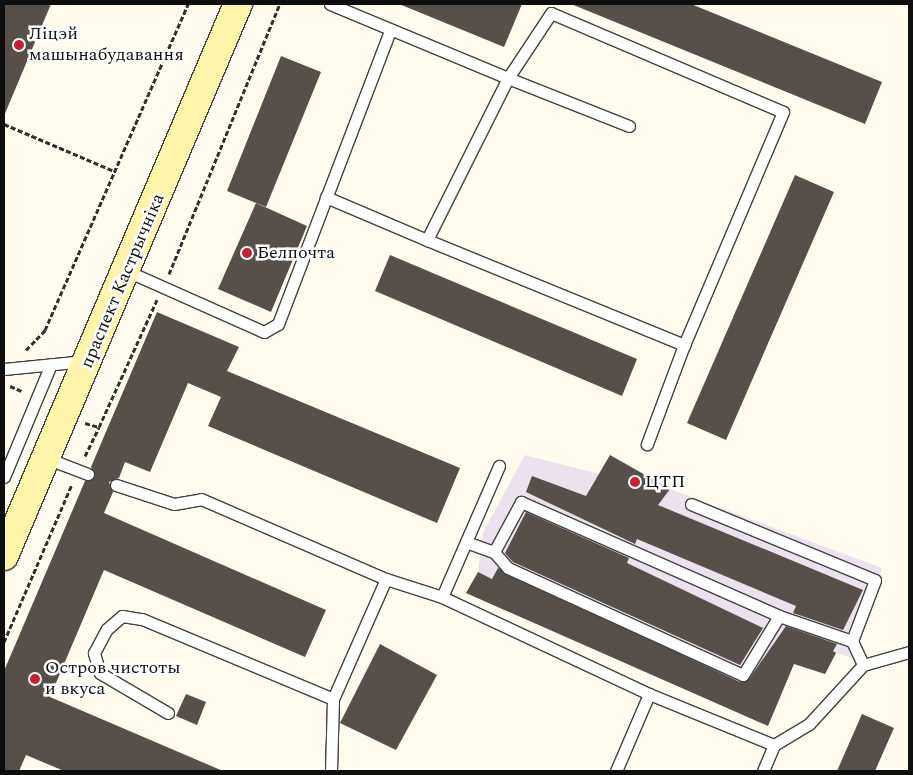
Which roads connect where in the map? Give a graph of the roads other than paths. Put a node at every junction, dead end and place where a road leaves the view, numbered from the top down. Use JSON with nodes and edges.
{"nodes":[{"id":1,"x":238,"y":4,"type":"edge"},
{"id":2,"x":330,"y":4,"type":"edge"},
{"id":3,"x":390,"y":30,"type":"junction"},
{"id":4,"x":508,"y":78,"type":"junction"},
{"id":5,"x":629,"y":126,"type":"dead end"},
{"id":6,"x":326,"y":197,"type":"junction"},
{"id":7,"x":427,"y":240,"type":"junction"},
{"id":8,"x":128,"y":271,"type":"junction"},
{"id":9,"x":684,"y":344,"type":"junction"},
{"id":10,"x":89,"y":361,"type":"junction"},
{"id":11,"x":51,"y":364,"type":"junction"},
{"id":12,"x":7,"y":368,"type":"edge"},
{"id":13,"x":647,"y":444,"type":"dead end"},
{"id":14,"x":46,"y":458,"type":"junction"},
{"id":15,"x":499,"y":466,"type":"dead end"},
{"id":16,"x":83,"y":472,"type":"road end"},
{"id":17,"x":4,"y":477,"type":"edge"},
{"id":18,"x":116,"y":485,"type":"dead end"},
{"id":19,"x":692,"y":504,"type":"dead end"},
{"id":20,"x":466,"y":542,"type":"junction"},
{"id":21,"x":494,"y":552,"type":"junction"},
{"id":22,"x":4,"y":556,"type":"edge"},
{"id":23,"x":386,"y":579,"type":"junction"},
{"id":24,"x":442,"y":596,"type":"junction"},
{"id":25,"x":779,"y":616,"type":"junction"},
{"id":26,"x":852,"y":641,"type":"junction"},
{"id":27,"x":909,"y":652,"type":"edge"},
{"id":28,"x":863,"y":665,"type":"junction"},
{"id":29,"x":649,"y":694,"type":"junction"},
{"id":30,"x":334,"y":699,"type":"junction"},
{"id":31,"x":168,"y":713,"type":"dead end"},
{"id":32,"x":774,"y":745,"type":"junction"},
{"id":33,"x":331,"y":771,"type":"edge"},
{"id":34,"x":616,"y":771,"type":"edge"},
{"id":35,"x":763,"y":771,"type":"edge"}],
"edges":[{"from":1,"to":8,"type":"main road","name":"праспект Кастрычніка"},
{"from":2,"to":3,"type":"lane"},
{"from":3,"to":4,"type":"lane"},
{"from":3,"to":6,"type":"lane"},
{"from":4,"to":5,"type":"lane"},
{"from":4,"to":7,"type":"lane"},
{"from":4,"to":9,"type":"lane"},
{"from":6,"to":7,"type":"lane"},
{"from":6,"to":8,"type":"lane"},
{"from":7,"to":9,"type":"lane"},
{"from":8,"to":10,"type":"main road","name":"праспект Кастрычніка"},
{"from":9,"to":13,"type":"lane"},
{"from":10,"to":11,"type":"lane"},
{"from":10,"to":14,"type":"main road","name":"праспект Кастрычніка"},
{"from":11,"to":12,"type":"lane"},
{"from":11,"to":17,"type":"lane"},
{"from":14,"to":16,"type":"lane"},
{"from":14,"to":22,"type":"main road","name":"праспект Кастрычніка"},
{"from":15,"to":20,"type":"lane"},
{"from":18,"to":23,"type":"lane"},
{"from":19,"to":26,"type":"lane"},
{"from":20,"to":21,"type":"lane"},
{"from":20,"to":24,"type":"lane"},
{"from":21,"to":25,"type":"lane"},
{"from":21,"to":25,"type":"lane"},
{"from":23,"to":24,"type":"lane"},
{"from":23,"to":30,"type":"lane"},
{"from":24,"to":29,"type":"lane"},
{"from":25,"to":26,"type":"lane"},
{"from":26,"to":28,"type":"lane"},
{"from":27,"to":28,"type":"lane"},
{"from":28,"to":32,"type":"lane"},
{"from":29,"to":32,"type":"lane"},
{"from":29,"to":34,"type":"lane"},
{"from":30,"to":31,"type":"lane"},
{"from":30,"to":33,"type":"lane"},
{"from":32,"to":35,"type":"lane"}]}
